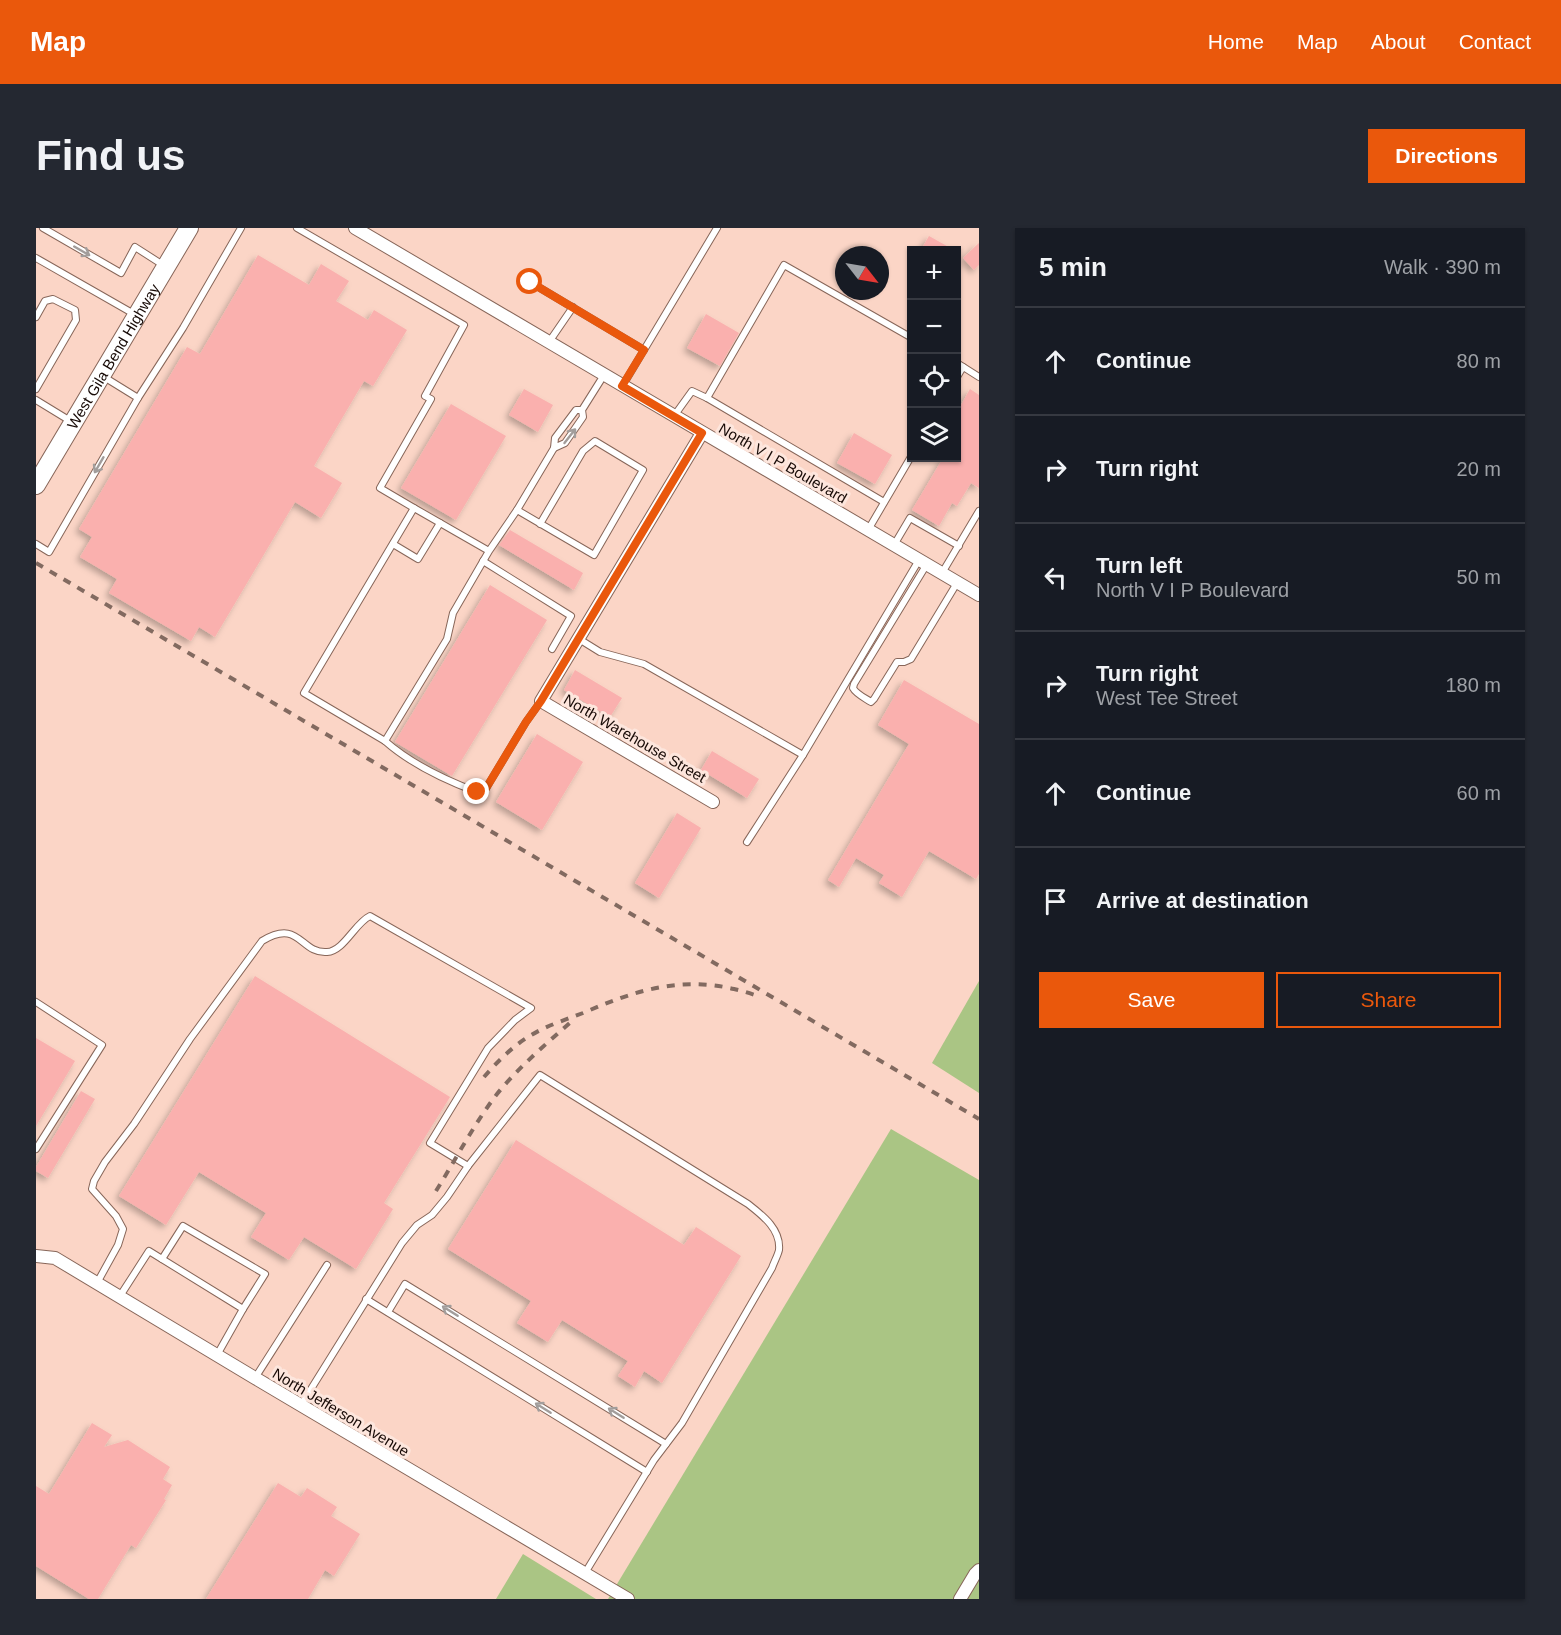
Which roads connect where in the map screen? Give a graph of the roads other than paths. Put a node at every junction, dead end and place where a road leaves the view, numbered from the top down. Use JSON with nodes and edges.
{"nodes":[{"id":1,"x":43,"y":228,"type":"edge"},
{"id":2,"x":189,"y":228,"type":"edge"},
{"id":3,"x":242,"y":228,"type":"edge"},
{"id":4,"x":297,"y":228,"type":"edge"},
{"id":5,"x":317,"y":228,"type":"edge"},
{"id":6,"x":355,"y":228,"type":"edge"},
{"id":7,"x":717,"y":228,"type":"edge"},
{"id":8,"x":312,"y":237,"type":"junction"},
{"id":9,"x":36,"y":258,"type":"edge"},
{"id":10,"x":166,"y":267,"type":"junction"},
{"id":11,"x":530,"y":282,"type":"dead end"},
{"id":12,"x":573,"y":307,"type":"junction"},
{"id":13,"x":137,"y":316,"type":"junction"},
{"id":14,"x":36,"y":317,"type":"edge"},
{"id":15,"x":907,"y":335,"type":"edge"},
{"id":16,"x":549,"y":342,"type":"junction"},
{"id":17,"x":644,"y":350,"type":"junction"},
{"id":18,"x":961,"y":366,"type":"edge"},
{"id":19,"x":101,"y":375,"type":"junction"},
{"id":20,"x":604,"y":375,"type":"junction"},
{"id":21,"x":979,"y":377,"type":"edge"},
{"id":22,"x":622,"y":386,"type":"junction"},
{"id":23,"x":36,"y":389,"type":"edge"},
{"id":24,"x":138,"y":398,"type":"junction"},
{"id":25,"x":707,"y":398,"type":"junction"},
{"id":26,"x":36,"y":400,"type":"edge"},
{"id":27,"x":582,"y":410,"type":"junction"},
{"id":28,"x":674,"y":416,"type":"junction"},
{"id":29,"x":73,"y":422,"type":"junction"},
{"id":30,"x":702,"y":433,"type":"junction"},
{"id":31,"x":554,"y":448,"type":"junction"},
{"id":32,"x":908,"y":462,"type":"edge"},
{"id":33,"x":36,"y":485,"type":"edge"},
{"id":34,"x":884,"y":502,"type":"junction"},
{"id":35,"x":414,"y":508,"type":"junction"},
{"id":36,"x":517,"y":510,"type":"junction"},
{"id":37,"x":979,"y":511,"type":"edge"},
{"id":38,"x":440,"y":523,"type":"junction"},
{"id":39,"x":540,"y":524,"type":"junction"},
{"id":40,"x":868,"y":530,"type":"junction"},
{"id":41,"x":36,"y":544,"type":"edge"},
{"id":42,"x":393,"y":544,"type":"junction"},
{"id":43,"x":894,"y":545,"type":"junction"},
{"id":44,"x":959,"y":546,"type":"junction"},
{"id":45,"x":489,"y":551,"type":"junction"},
{"id":46,"x":483,"y":561,"type":"junction"},
{"id":47,"x":923,"y":562,"type":"junction"},
{"id":48,"x":942,"y":573,"type":"junction"},
{"id":49,"x":958,"y":582,"type":"junction"},
{"id":50,"x":979,"y":595,"type":"edge"},
{"id":51,"x":579,"y":639,"type":"junction"},
{"id":52,"x":552,"y":649,"type":"dead end"},
{"id":53,"x":541,"y":701,"type":"junction"},
{"id":54,"x":385,"y":741,"type":"junction"},
{"id":55,"x":803,"y":755,"type":"junction"},
{"id":56,"x":713,"y":802,"type":"dead end"},
{"id":57,"x":747,"y":842,"type":"dead end"},
{"id":58,"x":36,"y":1002,"type":"edge"},
{"id":59,"x":36,"y":1149,"type":"edge"},
{"id":60,"x":468,"y":1166,"type":"junction"},
{"id":61,"x":36,"y":1256,"type":"edge"},
{"id":62,"x":162,"y":1259,"type":"junction"},
{"id":63,"x":327,"y":1264,"type":"dead end"},
{"id":64,"x":97,"y":1283,"type":"junction"},
{"id":65,"x":120,"y":1297,"type":"junction"},
{"id":66,"x":366,"y":1299,"type":"junction"},
{"id":67,"x":243,"y":1309,"type":"junction"},
{"id":68,"x":388,"y":1312,"type":"junction"},
{"id":69,"x":217,"y":1355,"type":"junction"},
{"id":70,"x":255,"y":1378,"type":"junction"},
{"id":71,"x":301,"y":1405,"type":"junction"},
{"id":72,"x":666,"y":1444,"type":"junction"},
{"id":73,"x":647,"y":1472,"type":"junction"},
{"id":74,"x":979,"y":1570,"type":"edge"},
{"id":75,"x":585,"y":1573,"type":"junction"},
{"id":76,"x":628,"y":1599,"type":"edge"},
{"id":77,"x":960,"y":1599,"type":"edge"}],
"edges":[{"from":1,"to":10,"type":"lane","one_way":true},
{"from":2,"to":10,"type":"main road","name":"West Gila Bend Highway"},
{"from":3,"to":24,"type":"lane"},
{"from":4,"to":8,"type":"lane"},
{"from":5,"to":8,"type":"lane"},
{"from":6,"to":16,"type":"street","name":"North V I P Boulevard"},
{"from":7,"to":17,"type":"lane"},
{"from":8,"to":35,"type":"lane"},
{"from":9,"to":13,"type":"lane"},
{"from":10,"to":13,"type":"main road","name":"West Gila Bend Highway"},
{"from":11,"to":12,"type":"lane"},
{"from":12,"to":16,"type":"lane"},
{"from":12,"to":17,"type":"lane"},
{"from":13,"to":19,"type":"main road","name":"West Gila Bend Highway"},
{"from":14,"to":23,"type":"lane"},
{"from":15,"to":25,"type":"lane"},
{"from":16,"to":20,"type":"street","name":"North V I P Boulevard"},
{"from":17,"to":22,"type":"lane"},
{"from":18,"to":21,"type":"lane"},
{"from":19,"to":24,"type":"lane"},
{"from":19,"to":29,"type":"main road","name":"West Gila Bend Highway"},
{"from":20,"to":22,"type":"street","name":"North V I P Boulevard"},
{"from":20,"to":27,"type":"lane"},
{"from":22,"to":28,"type":"street","name":"North V I P Boulevard"},
{"from":24,"to":41,"type":"lane","one_way":true},
{"from":25,"to":28,"type":"lane"},
{"from":25,"to":34,"type":"lane"},
{"from":26,"to":29,"type":"lane"},
{"from":31,"to":27,"type":"lane","one_way":true},
{"from":27,"to":31,"type":"lane"},
{"from":28,"to":30,"type":"street","name":"North V I P Boulevard"},
{"from":29,"to":33,"type":"main road","name":"West Gila Bend Highway"},
{"from":30,"to":40,"type":"street","name":"North V I P Boulevard"},
{"from":30,"to":51,"type":"street"},
{"from":31,"to":36,"type":"lane"},
{"from":32,"to":34,"type":"lane"},
{"from":34,"to":40,"type":"lane"},
{"from":35,"to":38,"type":"lane"},
{"from":35,"to":42,"type":"lane"},
{"from":36,"to":39,"type":"lane"},
{"from":36,"to":45,"type":"lane"},
{"from":37,"to":44,"type":"lane"},
{"from":38,"to":42,"type":"lane"},
{"from":38,"to":45,"type":"lane"},
{"from":39,"to":39,"type":"lane"},
{"from":40,"to":43,"type":"street","name":"North V I P Boulevard"},
{"from":42,"to":54,"type":"lane"},
{"from":43,"to":44,"type":"lane"},
{"from":43,"to":47,"type":"street","name":"North V I P Boulevard"},
{"from":44,"to":48,"type":"lane"},
{"from":45,"to":46,"type":"lane"},
{"from":46,"to":52,"type":"lane"},
{"from":46,"to":54,"type":"lane"},
{"from":47,"to":48,"type":"street","name":"North V I P Boulevard"},
{"from":47,"to":49,"type":"lane"},
{"from":47,"to":55,"type":"lane"},
{"from":48,"to":49,"type":"street","name":"North V I P Boulevard"},
{"from":49,"to":50,"type":"street","name":"North V I P Boulevard"},
{"from":51,"to":53,"type":"street"},
{"from":51,"to":55,"type":"lane"},
{"from":53,"to":54,"type":"lane"},
{"from":53,"to":56,"type":"street","name":"North Warehouse Street"},
{"from":55,"to":57,"type":"lane"},
{"from":58,"to":59,"type":"lane"},
{"from":60,"to":64,"type":"lane"},
{"from":60,"to":66,"type":"lane"},
{"from":60,"to":72,"type":"lane"},
{"from":61,"to":64,"type":"street","name":"North Jefferson Avenue"},
{"from":62,"to":65,"type":"lane"},
{"from":62,"to":67,"type":"lane"},
{"from":62,"to":67,"type":"lane"},
{"from":63,"to":70,"type":"lane"},
{"from":64,"to":65,"type":"street","name":"North Jefferson Avenue"},
{"from":65,"to":69,"type":"street","name":"North Jefferson Avenue"},
{"from":66,"to":68,"type":"lane"},
{"from":66,"to":71,"type":"lane"},
{"from":67,"to":69,"type":"lane"},
{"from":72,"to":68,"type":"lane","one_way":true},
{"from":73,"to":68,"type":"lane","one_way":true},
{"from":69,"to":70,"type":"street","name":"North Jefferson Avenue"},
{"from":70,"to":71,"type":"street","name":"North Jefferson Avenue"},
{"from":71,"to":75,"type":"street","name":"North Jefferson Avenue"},
{"from":72,"to":73,"type":"lane"},
{"from":73,"to":75,"type":"lane"},
{"from":74,"to":77,"type":"street"},
{"from":75,"to":76,"type":"street","name":"North Jefferson Avenue"}]}
